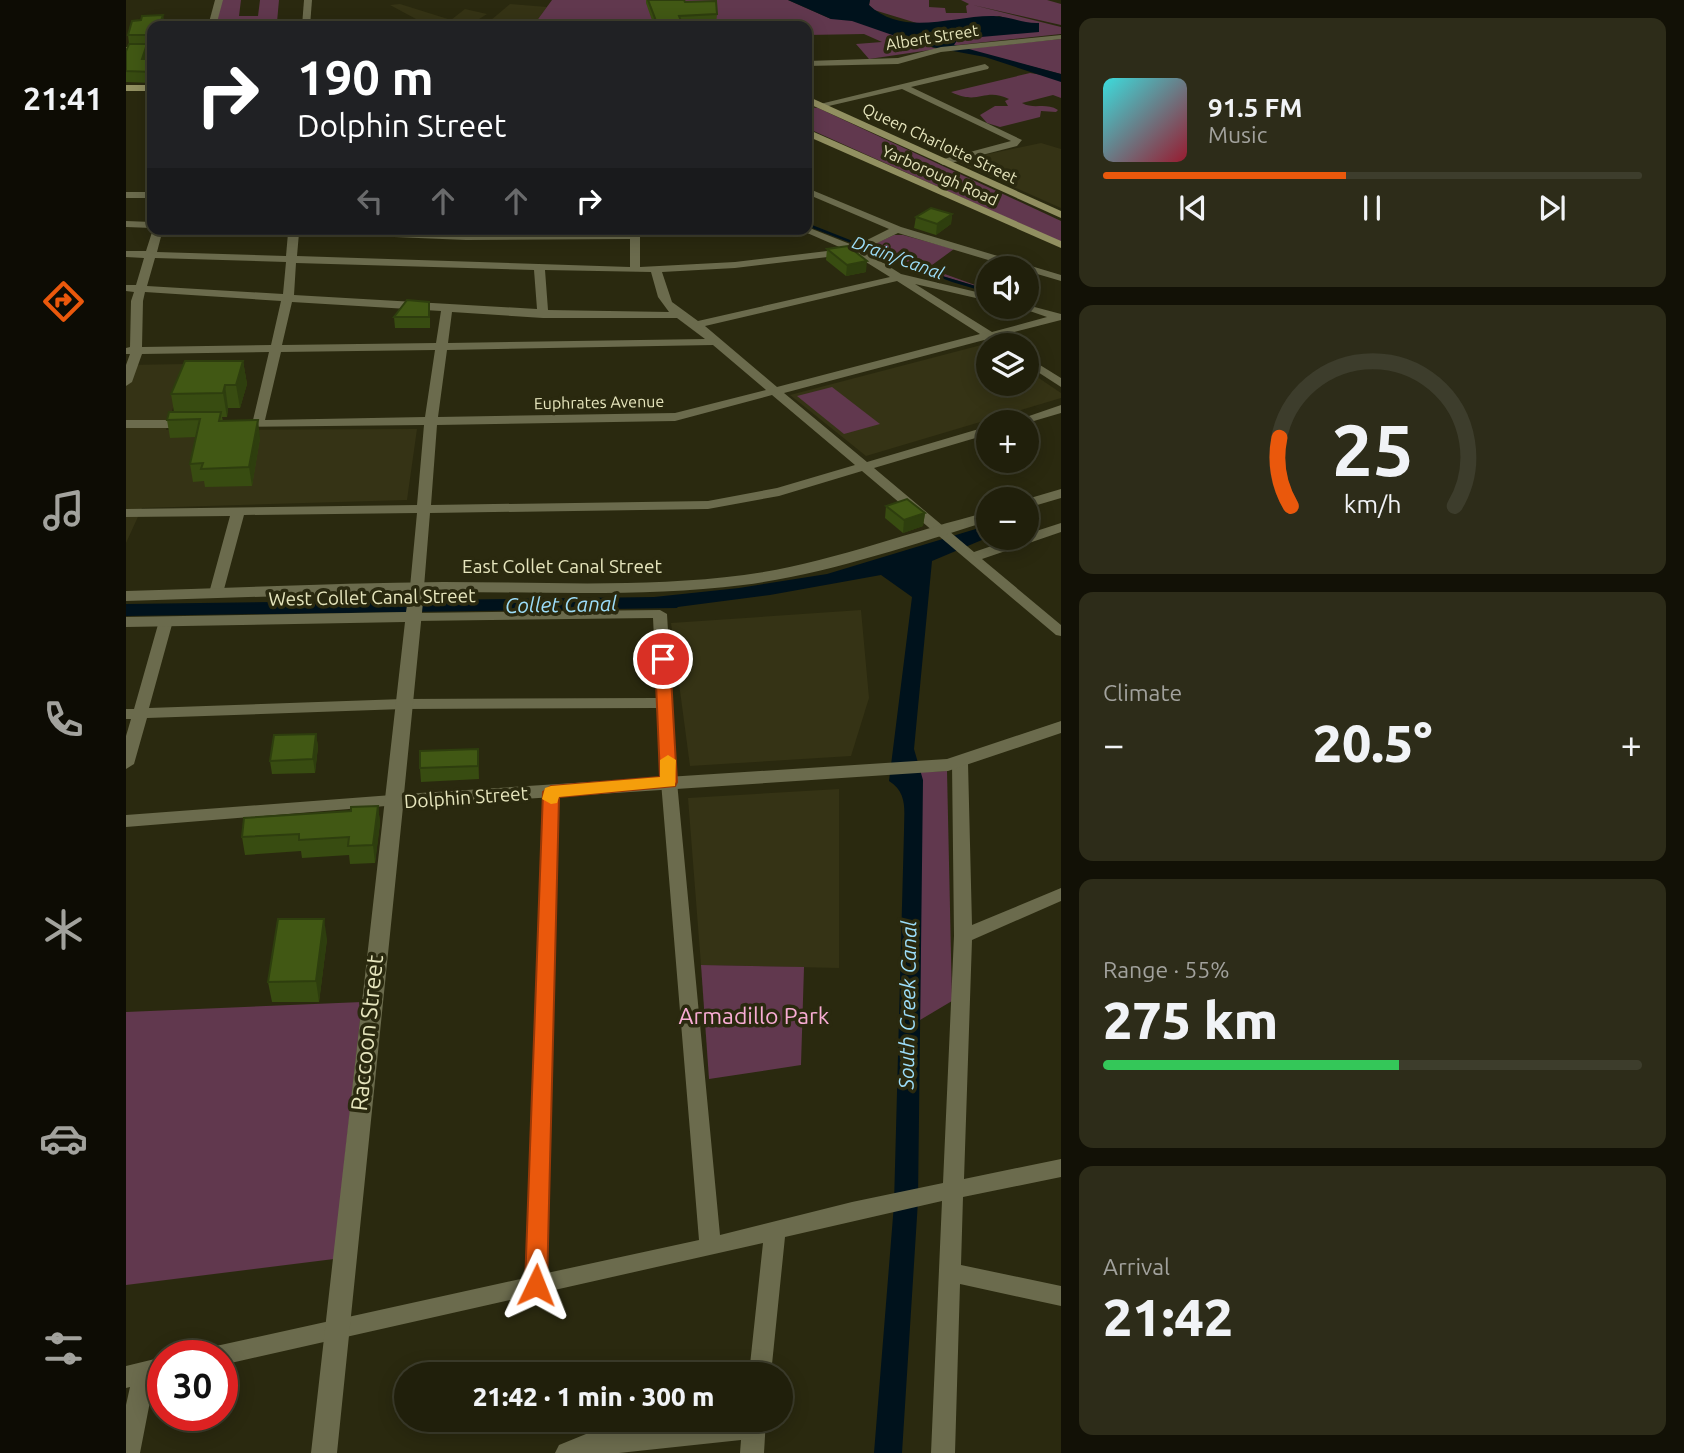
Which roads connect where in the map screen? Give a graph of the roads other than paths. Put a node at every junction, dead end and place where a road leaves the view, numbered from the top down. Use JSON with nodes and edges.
{"nodes":[{"id":1,"x":219,"y":0,"type":"edge"},
{"id":2,"x":308,"y":0,"type":"edge"},
{"id":3,"x":213,"y":21,"type":"edge"},
{"id":4,"x":306,"y":21,"type":"edge"},
{"id":5,"x":1061,"y":37,"type":"edge"},
{"id":6,"x":147,"y":49,"type":"edge"},
{"id":7,"x":126,"y":50,"type":"edge"},
{"id":8,"x":812,"y":64,"type":"edge"},
{"id":9,"x":985,"y":67,"type":"dead end"},
{"id":10,"x":903,"y":86,"type":"junction"},
{"id":11,"x":126,"y":88,"type":"edge"},
{"id":12,"x":147,"y":88,"type":"edge"},
{"id":13,"x":812,"y":102,"type":"edge"},
{"id":14,"x":812,"y":134,"type":"edge"},
{"id":15,"x":943,"y":162,"type":"junction"},
{"id":16,"x":126,"y":187,"type":"edge"},
{"id":17,"x":147,"y":187,"type":"edge"},
{"id":18,"x":812,"y":193,"type":"edge"},
{"id":19,"x":126,"y":195,"type":"edge"},
{"id":20,"x":147,"y":195,"type":"edge"},
{"id":21,"x":1061,"y":215,"type":"edge"},
{"id":22,"x":126,"y":224,"type":"edge"},
{"id":23,"x":147,"y":225,"type":"edge"},
{"id":24,"x":897,"y":229,"type":"junction"},
{"id":25,"x":812,"y":232,"type":"edge"},
{"id":26,"x":157,"y":235,"type":"edge"},
{"id":27,"x":294,"y":235,"type":"edge"},
{"id":28,"x":371,"y":235,"type":"edge"},
{"id":29,"x":592,"y":235,"type":"edge"},
{"id":30,"x":635,"y":235,"type":"edge"},
{"id":31,"x":464,"y":241,"type":"edge"},
{"id":32,"x":1061,"y":245,"type":"edge"},
{"id":33,"x":861,"y":247,"type":"junction"},
{"id":34,"x":126,"y":254,"type":"edge"},
{"id":35,"x":152,"y":255,"type":"junction"},
{"id":36,"x":293,"y":260,"type":"junction"},
{"id":37,"x":450,"y":265,"type":"junction"},
{"id":38,"x":539,"y":269,"type":"junction"},
{"id":39,"x":635,"y":270,"type":"junction"},
{"id":40,"x":656,"y":270,"type":"junction"},
{"id":41,"x":902,"y":277,"type":"junction"},
{"id":42,"x":1061,"y":278,"type":"edge"},
{"id":43,"x":126,"y":288,"type":"edge"},
{"id":44,"x":142,"y":289,"type":"junction"},
{"id":45,"x":976,"y":295,"type":"edge"},
{"id":46,"x":288,"y":296,"type":"junction"},
{"id":47,"x":447,"y":310,"type":"junction"},
{"id":48,"x":1039,"y":311,"type":"edge"},
{"id":49,"x":543,"y":315,"type":"junction"},
{"id":50,"x":676,"y":315,"type":"junction"},
{"id":51,"x":1061,"y":317,"type":"edge"},
{"id":52,"x":696,"y":325,"type":"junction"},
{"id":53,"x":987,"y":333,"type":"edge"},
{"id":54,"x":993,"y":333,"type":"edge"},
{"id":55,"x":976,"y":337,"type":"edge"},
{"id":56,"x":714,"y":342,"type":"junction"},
{"id":57,"x":442,"y":346,"type":"junction"},
{"id":58,"x":276,"y":350,"type":"junction"},
{"id":59,"x":131,"y":351,"type":"edge"},
{"id":60,"x":1039,"y":368,"type":"edge"},
{"id":61,"x":126,"y":382,"type":"edge"},
{"id":62,"x":1061,"y":383,"type":"edge"},
{"id":63,"x":773,"y":392,"type":"junction"},
{"id":64,"x":1061,"y":409,"type":"edge"},
{"id":65,"x":1039,"y":416,"type":"edge"},
{"id":66,"x":431,"y":421,"type":"junction"},
{"id":67,"x":126,"y":424,"type":"edge"},
{"id":68,"x":258,"y":424,"type":"junction"},
{"id":69,"x":976,"y":434,"type":"edge"},
{"id":70,"x":862,"y":467,"type":"junction"},
{"id":71,"x":1061,"y":493,"type":"edge"},
{"id":72,"x":1039,"y":500,"type":"edge"},
{"id":73,"x":424,"y":508,"type":"junction"},
{"id":74,"x":238,"y":511,"type":"junction"},
{"id":75,"x":126,"y":513,"type":"edge"},
{"id":76,"x":976,"y":521,"type":"edge"},
{"id":77,"x":1061,"y":527,"type":"edge"},
{"id":78,"x":944,"y":532,"type":"junction"},
{"id":79,"x":967,"y":554,"type":"junction"},
{"id":80,"x":417,"y":590,"type":"junction"},
{"id":81,"x":216,"y":593,"type":"junction"},
{"id":82,"x":126,"y":596,"type":"edge"},
{"id":83,"x":414,"y":615,"type":"junction"},
{"id":84,"x":166,"y":621,"type":"junction"},
{"id":85,"x":126,"y":622,"type":"edge"},
{"id":86,"x":1061,"y":632,"type":"edge"},
{"id":87,"x":665,"y":703,"type":"junction"},
{"id":88,"x":403,"y":704,"type":"junction"},
{"id":89,"x":133,"y":714,"type":"edge"},
{"id":90,"x":1061,"y":727,"type":"edge"},
{"id":91,"x":126,"y":764,"type":"edge"},
{"id":92,"x":952,"y":764,"type":"junction"},
{"id":93,"x":669,"y":782,"type":"junction"},
{"id":94,"x":551,"y":792,"type":"junction"},
{"id":95,"x":392,"y":801,"type":"junction"},
{"id":96,"x":126,"y":821,"type":"edge"},
{"id":97,"x":1061,"y":894,"type":"edge"},
{"id":98,"x":963,"y":936,"type":"junction"},
{"id":99,"x":1061,"y":1168,"type":"edge"},
{"id":100,"x":945,"y":1192,"type":"junction"},
{"id":101,"x":775,"y":1231,"type":"junction"},
{"id":102,"x":710,"y":1247,"type":"junction"},
{"id":103,"x":951,"y":1272,"type":"junction"},
{"id":104,"x":536,"y":1285,"type":"junction"},
{"id":105,"x":1061,"y":1296,"type":"edge"},
{"id":106,"x":335,"y":1329,"type":"junction"},
{"id":107,"x":238,"y":1351,"type":"edge"},
{"id":108,"x":761,"y":1362,"type":"edge"},
{"id":109,"x":144,"y":1372,"type":"edge"},
{"id":110,"x":694,"y":1432,"type":"edge"},
{"id":111,"x":754,"y":1432,"type":"edge"},
{"id":112,"x":128,"y":1453,"type":"edge"},
{"id":113,"x":324,"y":1453,"type":"edge"},
{"id":114,"x":567,"y":1453,"type":"edge"},
{"id":115,"x":752,"y":1453,"type":"edge"},
{"id":116,"x":943,"y":1453,"type":"edge"}],
"edges":[{"from":1,"to":3,"type":"street"},
{"from":2,"to":4,"type":"street"},
{"from":5,"to":8,"type":"street","name":"Albert Street"},
{"from":6,"to":7,"type":"main road"},
{"from":9,"to":10,"type":"street"},
{"from":10,"to":13,"type":"street"},
{"from":10,"to":15,"type":"street"},
{"from":11,"to":12,"type":"main road"},
{"from":13,"to":15,"type":"main road","name":"Queen Charlotte Street"},
{"from":14,"to":32,"type":"main road","name":"Yarborough Road"},
{"from":15,"to":21,"type":"main road","name":"Queen Charlotte Street"},
{"from":16,"to":17,"type":"street"},
{"from":18,"to":24,"type":"street"},
{"from":19,"to":20,"type":"street"},
{"from":22,"to":23,"type":"street"},
{"from":24,"to":33,"type":"street"},
{"from":24,"to":42,"type":"street"},
{"from":25,"to":33,"type":"street"},
{"from":26,"to":35,"type":"street"},
{"from":27,"to":36,"type":"street"},
{"from":28,"to":31,"type":"street"},
{"from":29,"to":31,"type":"street"},
{"from":30,"to":39,"type":"street"},
{"from":31,"to":37,"type":"street"},
{"from":33,"to":40,"type":"street"},
{"from":33,"to":41,"type":"street"},
{"from":34,"to":35,"type":"street"},
{"from":35,"to":36,"type":"street"},
{"from":35,"to":44,"type":"street"},
{"from":36,"to":37,"type":"street"},
{"from":36,"to":46,"type":"street"},
{"from":37,"to":38,"type":"street"},
{"from":38,"to":39,"type":"street"},
{"from":38,"to":49,"type":"street"},
{"from":39,"to":40,"type":"street"},
{"from":40,"to":50,"type":"street"},
{"from":41,"to":45,"type":"street"},
{"from":41,"to":52,"type":"street"},
{"from":41,"to":53,"type":"street"},
{"from":43,"to":44,"type":"street"},
{"from":44,"to":46,"type":"street"},
{"from":44,"to":59,"type":"street"},
{"from":46,"to":47,"type":"street"},
{"from":46,"to":58,"type":"street"},
{"from":47,"to":49,"type":"street"},
{"from":47,"to":57,"type":"street"},
{"from":48,"to":51,"type":"street"},
{"from":49,"to":50,"type":"street"},
{"from":50,"to":52,"type":"street"},
{"from":51,"to":54,"type":"street","name":"Euphrates Avenue"},
{"from":52,"to":56,"type":"street"},
{"from":55,"to":63,"type":"street","name":"Euphrates Avenue"},
{"from":56,"to":57,"type":"street"},
{"from":56,"to":63,"type":"street"},
{"from":57,"to":58,"type":"street"},
{"from":57,"to":66,"type":"street"},
{"from":58,"to":59,"type":"street"},
{"from":58,"to":68,"type":"street"},
{"from":59,"to":61,"type":"street"},
{"from":60,"to":62,"type":"street"},
{"from":63,"to":66,"type":"street","name":"Euphrates Avenue"},
{"from":63,"to":70,"type":"street"},
{"from":64,"to":65,"type":"street"},
{"from":66,"to":68,"type":"street","name":"Euphrates Avenue"},
{"from":66,"to":73,"type":"street"},
{"from":67,"to":68,"type":"street","name":"Euphrates Avenue"},
{"from":69,"to":70,"type":"street"},
{"from":70,"to":73,"type":"street"},
{"from":70,"to":78,"type":"street"},
{"from":71,"to":72,"type":"street"},
{"from":73,"to":74,"type":"street"},
{"from":73,"to":80,"type":"street"},
{"from":74,"to":75,"type":"street"},
{"from":74,"to":81,"type":"street"},
{"from":76,"to":78,"type":"street","name":"East Collet Canal Street"},
{"from":77,"to":79,"type":"street"},
{"from":78,"to":79,"type":"street"},
{"from":78,"to":80,"type":"street","name":"East Collet Canal Street"},
{"from":79,"to":86,"type":"street"},
{"from":80,"to":81,"type":"street","name":"East Collet Canal Street"},
{"from":80,"to":83,"type":"street","name":"Raccoon Street"},
{"from":81,"to":82,"type":"street","name":"East Collet Canal Street"},
{"from":83,"to":84,"type":"street","name":"West Collet Canal Street"},
{"from":83,"to":87,"type":"street","name":"West Collet Canal Street"},
{"from":83,"to":88,"type":"street","name":"Raccoon Street"},
{"from":84,"to":85,"type":"street","name":"West Collet Canal Street"},
{"from":84,"to":89,"type":"street"},
{"from":87,"to":88,"type":"street"},
{"from":87,"to":93,"type":"street"},
{"from":88,"to":89,"type":"street"},
{"from":88,"to":95,"type":"street","name":"Raccoon Street"},
{"from":89,"to":91,"type":"street"},
{"from":90,"to":92,"type":"street","name":"Dolphin Street"},
{"from":92,"to":93,"type":"street","name":"Dolphin Street"},
{"from":92,"to":98,"type":"street"},
{"from":93,"to":94,"type":"street","name":"Dolphin Street"},
{"from":93,"to":102,"type":"street"},
{"from":94,"to":95,"type":"street","name":"Dolphin Street"},
{"from":94,"to":104,"type":"street"},
{"from":95,"to":96,"type":"street","name":"Dolphin Street"},
{"from":95,"to":106,"type":"street","name":"Raccoon Street"},
{"from":97,"to":98,"type":"street"},
{"from":98,"to":100,"type":"street"},
{"from":99,"to":100,"type":"street"},
{"from":100,"to":101,"type":"street"},
{"from":100,"to":103,"type":"street"},
{"from":101,"to":102,"type":"street"},
{"from":101,"to":108,"type":"street"},
{"from":102,"to":104,"type":"street"},
{"from":103,"to":105,"type":"street"},
{"from":103,"to":116,"type":"street"},
{"from":104,"to":106,"type":"street"},
{"from":106,"to":107,"type":"street"},
{"from":106,"to":113,"type":"street","name":"Raccoon Street"},
{"from":109,"to":112,"type":"street"},
{"from":110,"to":114,"type":"street"},
{"from":111,"to":115,"type":"street"}]}
